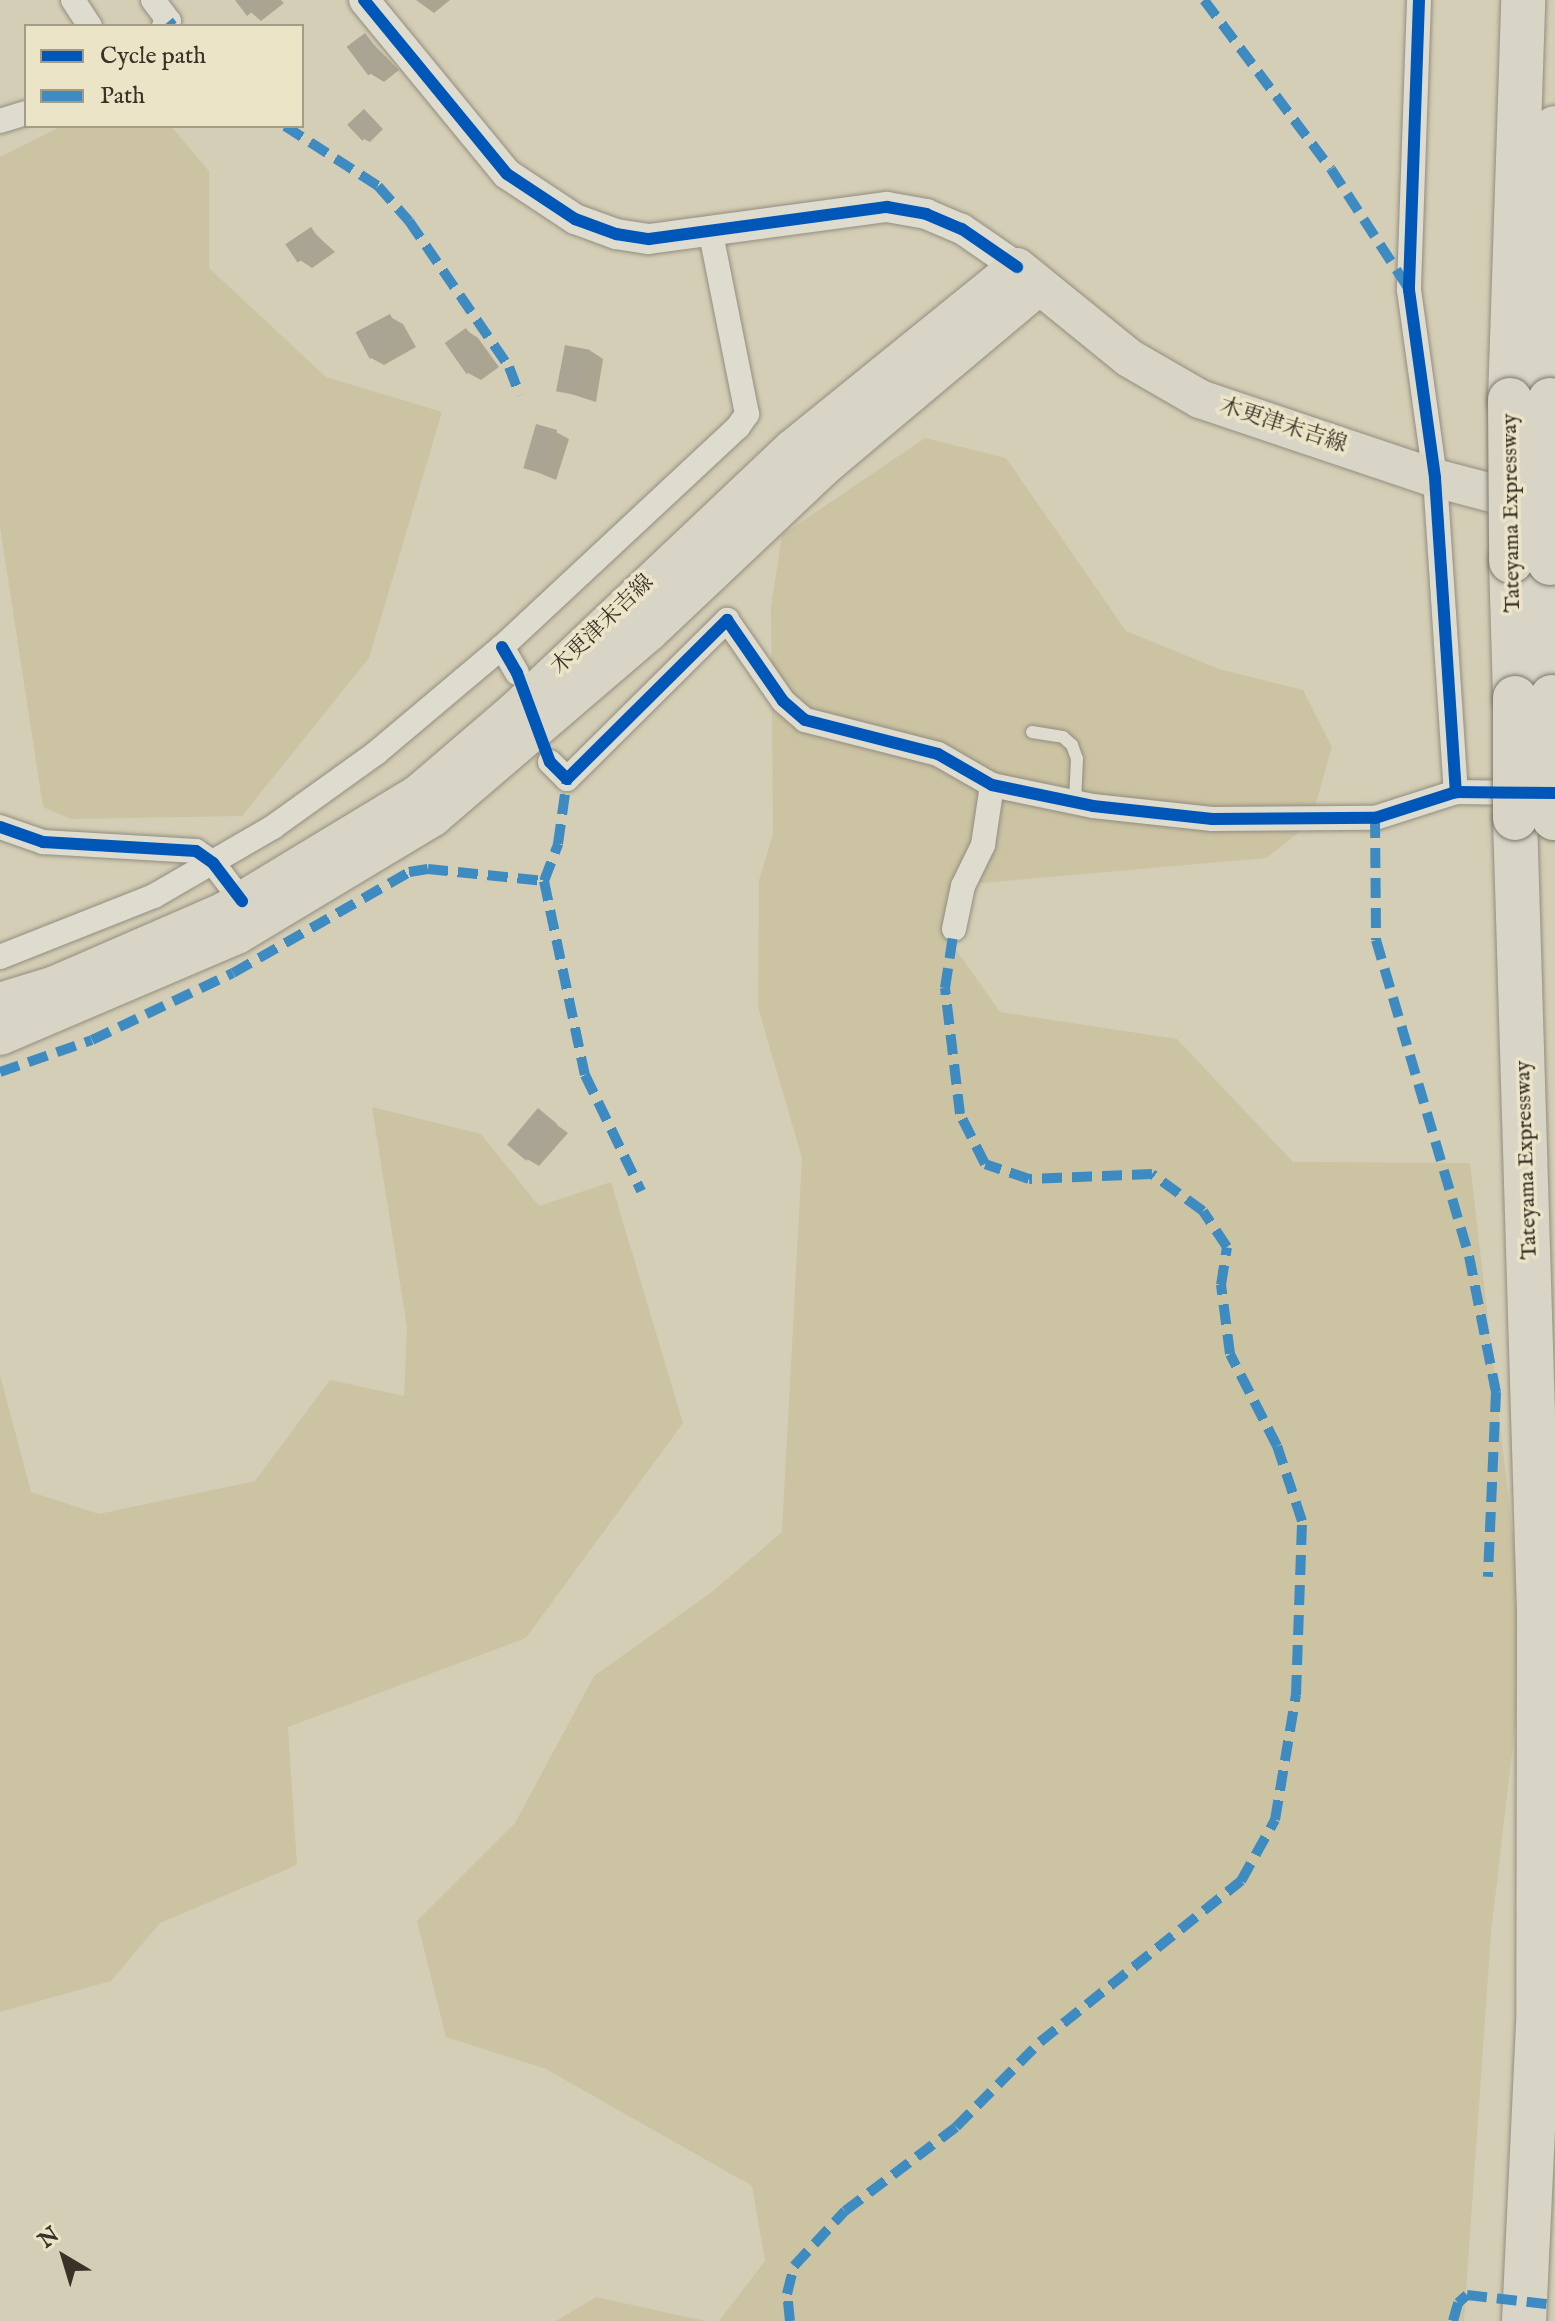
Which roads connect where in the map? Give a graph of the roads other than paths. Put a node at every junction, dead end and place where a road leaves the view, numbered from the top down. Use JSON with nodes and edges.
{"nodes":[{"id":1,"x":73,"y":0,"type":"edge"},
{"id":2,"x":153,"y":0,"type":"edge"},
{"id":3,"x":364,"y":0,"type":"edge"},
{"id":4,"x":1419,"y":0,"type":"edge"},
{"id":5,"x":1523,"y":0,"type":"edge"},
{"id":6,"x":89,"y":24,"type":"edge"},
{"id":7,"x":166,"y":24,"type":"edge"},
{"id":8,"x":24,"y":114,"type":"edge"},
{"id":9,"x":0,"y":121,"type":"edge"},
{"id":10,"x":1536,"y":122,"type":"edge"},
{"id":11,"x":711,"y":234,"type":"junction"},
{"id":12,"x":1027,"y":277,"type":"junction"},
{"id":13,"x":1435,"y":478,"type":"junction"},
{"id":14,"x":1555,"y":509,"type":"edge"},
{"id":15,"x":709,"y":576,"type":"junction"},
{"id":16,"x":727,"y":620,"type":"junction"},
{"id":17,"x":502,"y":647,"type":"junction"},
{"id":18,"x":517,"y":673,"type":"dead end"},
{"id":19,"x":1032,"y":732,"type":"dead end"},
{"id":20,"x":550,"y":762,"type":"dead end"},
{"id":21,"x":992,"y":785,"type":"junction"},
{"id":22,"x":1456,"y":792,"type":"junction"},
{"id":23,"x":1555,"y":793,"type":"edge"},
{"id":24,"x":1075,"y":802,"type":"junction"},
{"id":25,"x":1535,"y":818,"type":"edge"},
{"id":26,"x":0,"y":827,"type":"edge"},
{"id":27,"x":1555,"y":845,"type":"edge"},
{"id":28,"x":213,"y":863,"type":"junction"},
{"id":29,"x":242,"y":901,"type":"junction"},
{"id":30,"x":954,"y":929,"type":"dead end"},
{"id":31,"x":0,"y":957,"type":"edge"},
{"id":32,"x":0,"y":1002,"type":"edge"},
{"id":33,"x":0,"y":1036,"type":"edge"},
{"id":34,"x":1524,"y":2321,"type":"edge"}],
"edges":[{"from":1,"to":6,"type":"street"},
{"from":2,"to":7,"type":"street"},
{"from":3,"to":11,"type":"street"},
{"from":4,"to":13,"type":"street"},
{"from":5,"to":10,"type":"highway","name":"Tateyama Expressway"},
{"from":8,"to":9,"type":"street"},
{"from":10,"to":25,"type":"highway","name":"Tateyama Expressway","bridge":true},
{"from":11,"to":12,"type":"street"},
{"from":11,"to":17,"type":"street"},
{"from":12,"to":13,"type":"main road","name":"木更津末吉線"},
{"from":12,"to":15,"type":"main road","name":"木更津末吉線"},
{"from":12,"to":29,"type":"main road","name":"木更津末吉線"},
{"from":13,"to":14,"type":"main road","name":"木更津末吉線"},
{"from":13,"to":22,"type":"street"},
{"from":15,"to":16,"type":"street"},
{"from":15,"to":33,"type":"main road","name":"木更津末吉線"},
{"from":16,"to":20,"type":"street"},
{"from":16,"to":21,"type":"street"},
{"from":17,"to":18,"type":"street"},
{"from":17,"to":28,"type":"street"},
{"from":19,"to":24,"type":"lane"},
{"from":21,"to":24,"type":"street"},
{"from":21,"to":30,"type":"street"},
{"from":22,"to":23,"type":"street"},
{"from":22,"to":24,"type":"street"},
{"from":25,"to":27,"type":"highway","name":"Tateyama Expressway"},
{"from":25,"to":34,"type":"highway","name":"Tateyama Expressway"},
{"from":26,"to":28,"type":"street"},
{"from":28,"to":29,"type":"street"},
{"from":28,"to":31,"type":"street"},
{"from":29,"to":32,"type":"main road","name":"木更津末吉線"}]}
